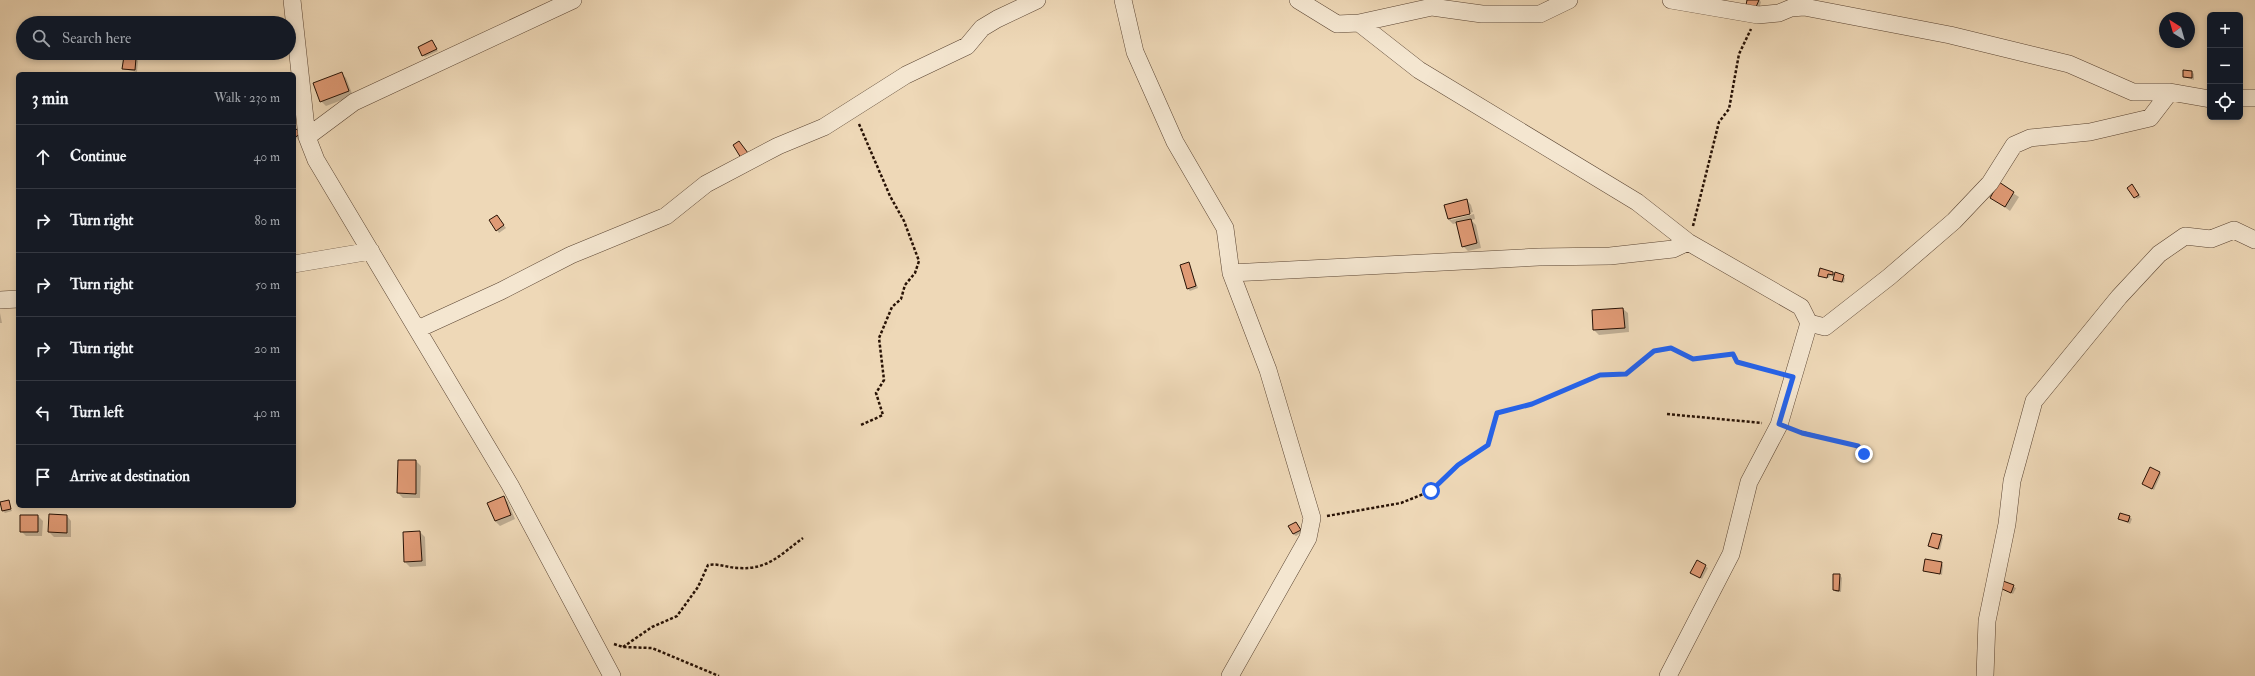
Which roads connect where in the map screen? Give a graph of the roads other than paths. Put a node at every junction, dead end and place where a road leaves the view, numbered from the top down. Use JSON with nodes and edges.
{"nodes":[{"id":1,"x":292,"y":0,"type":"edge"},
{"id":2,"x":573,"y":0,"type":"edge"},
{"id":3,"x":1037,"y":0,"type":"edge"},
{"id":4,"x":1123,"y":0,"type":"edge"},
{"id":5,"x":1298,"y":0,"type":"edge"},
{"id":6,"x":1569,"y":0,"type":"edge"},
{"id":7,"x":1671,"y":0,"type":"edge"},
{"id":8,"x":1778,"y":6,"type":"edge"},
{"id":9,"x":294,"y":16,"type":"edge"},
{"id":10,"x":1359,"y":23,"type":"junction"},
{"id":11,"x":296,"y":37,"type":"edge"},
{"id":12,"x":2170,"y":92,"type":"junction"},
{"id":13,"x":2243,"y":98,"type":"edge"},
{"id":14,"x":2255,"y":98,"type":"edge"},
{"id":15,"x":2207,"y":99,"type":"edge"},
{"id":16,"x":307,"y":137,"type":"junction"},
{"id":17,"x":2255,"y":240,"type":"edge"},
{"id":18,"x":1688,"y":242,"type":"junction"},
{"id":19,"x":370,"y":251,"type":"junction"},
{"id":20,"x":296,"y":264,"type":"edge"},
{"id":21,"x":1231,"y":273,"type":"junction"},
{"id":22,"x":16,"y":299,"type":"edge"},
{"id":23,"x":0,"y":300,"type":"edge"},
{"id":24,"x":1809,"y":323,"type":"junction"},
{"id":25,"x":418,"y":329,"type":"junction"},
{"id":26,"x":612,"y":676,"type":"edge"},
{"id":27,"x":1230,"y":676,"type":"edge"},
{"id":28,"x":1668,"y":676,"type":"edge"},
{"id":29,"x":1985,"y":676,"type":"edge"}],
"edges":[{"from":1,"to":9,"type":"street"},
{"from":2,"to":16,"type":"street"},
{"from":3,"to":25,"type":"street"},
{"from":4,"to":21,"type":"street"},
{"from":5,"to":10,"type":"street"},
{"from":6,"to":10,"type":"street"},
{"from":7,"to":8,"type":"street"},
{"from":8,"to":12,"type":"street"},
{"from":10,"to":18,"type":"street"},
{"from":11,"to":16,"type":"street"},
{"from":12,"to":15,"type":"street"},
{"from":12,"to":24,"type":"street"},
{"from":13,"to":14,"type":"street"},
{"from":16,"to":19,"type":"street"},
{"from":17,"to":29,"type":"street"},
{"from":18,"to":21,"type":"street"},
{"from":18,"to":24,"type":"street"},
{"from":19,"to":20,"type":"street"},
{"from":19,"to":25,"type":"street"},
{"from":21,"to":27,"type":"street"},
{"from":22,"to":23,"type":"street"},
{"from":24,"to":28,"type":"street"},
{"from":25,"to":26,"type":"street"}]}
